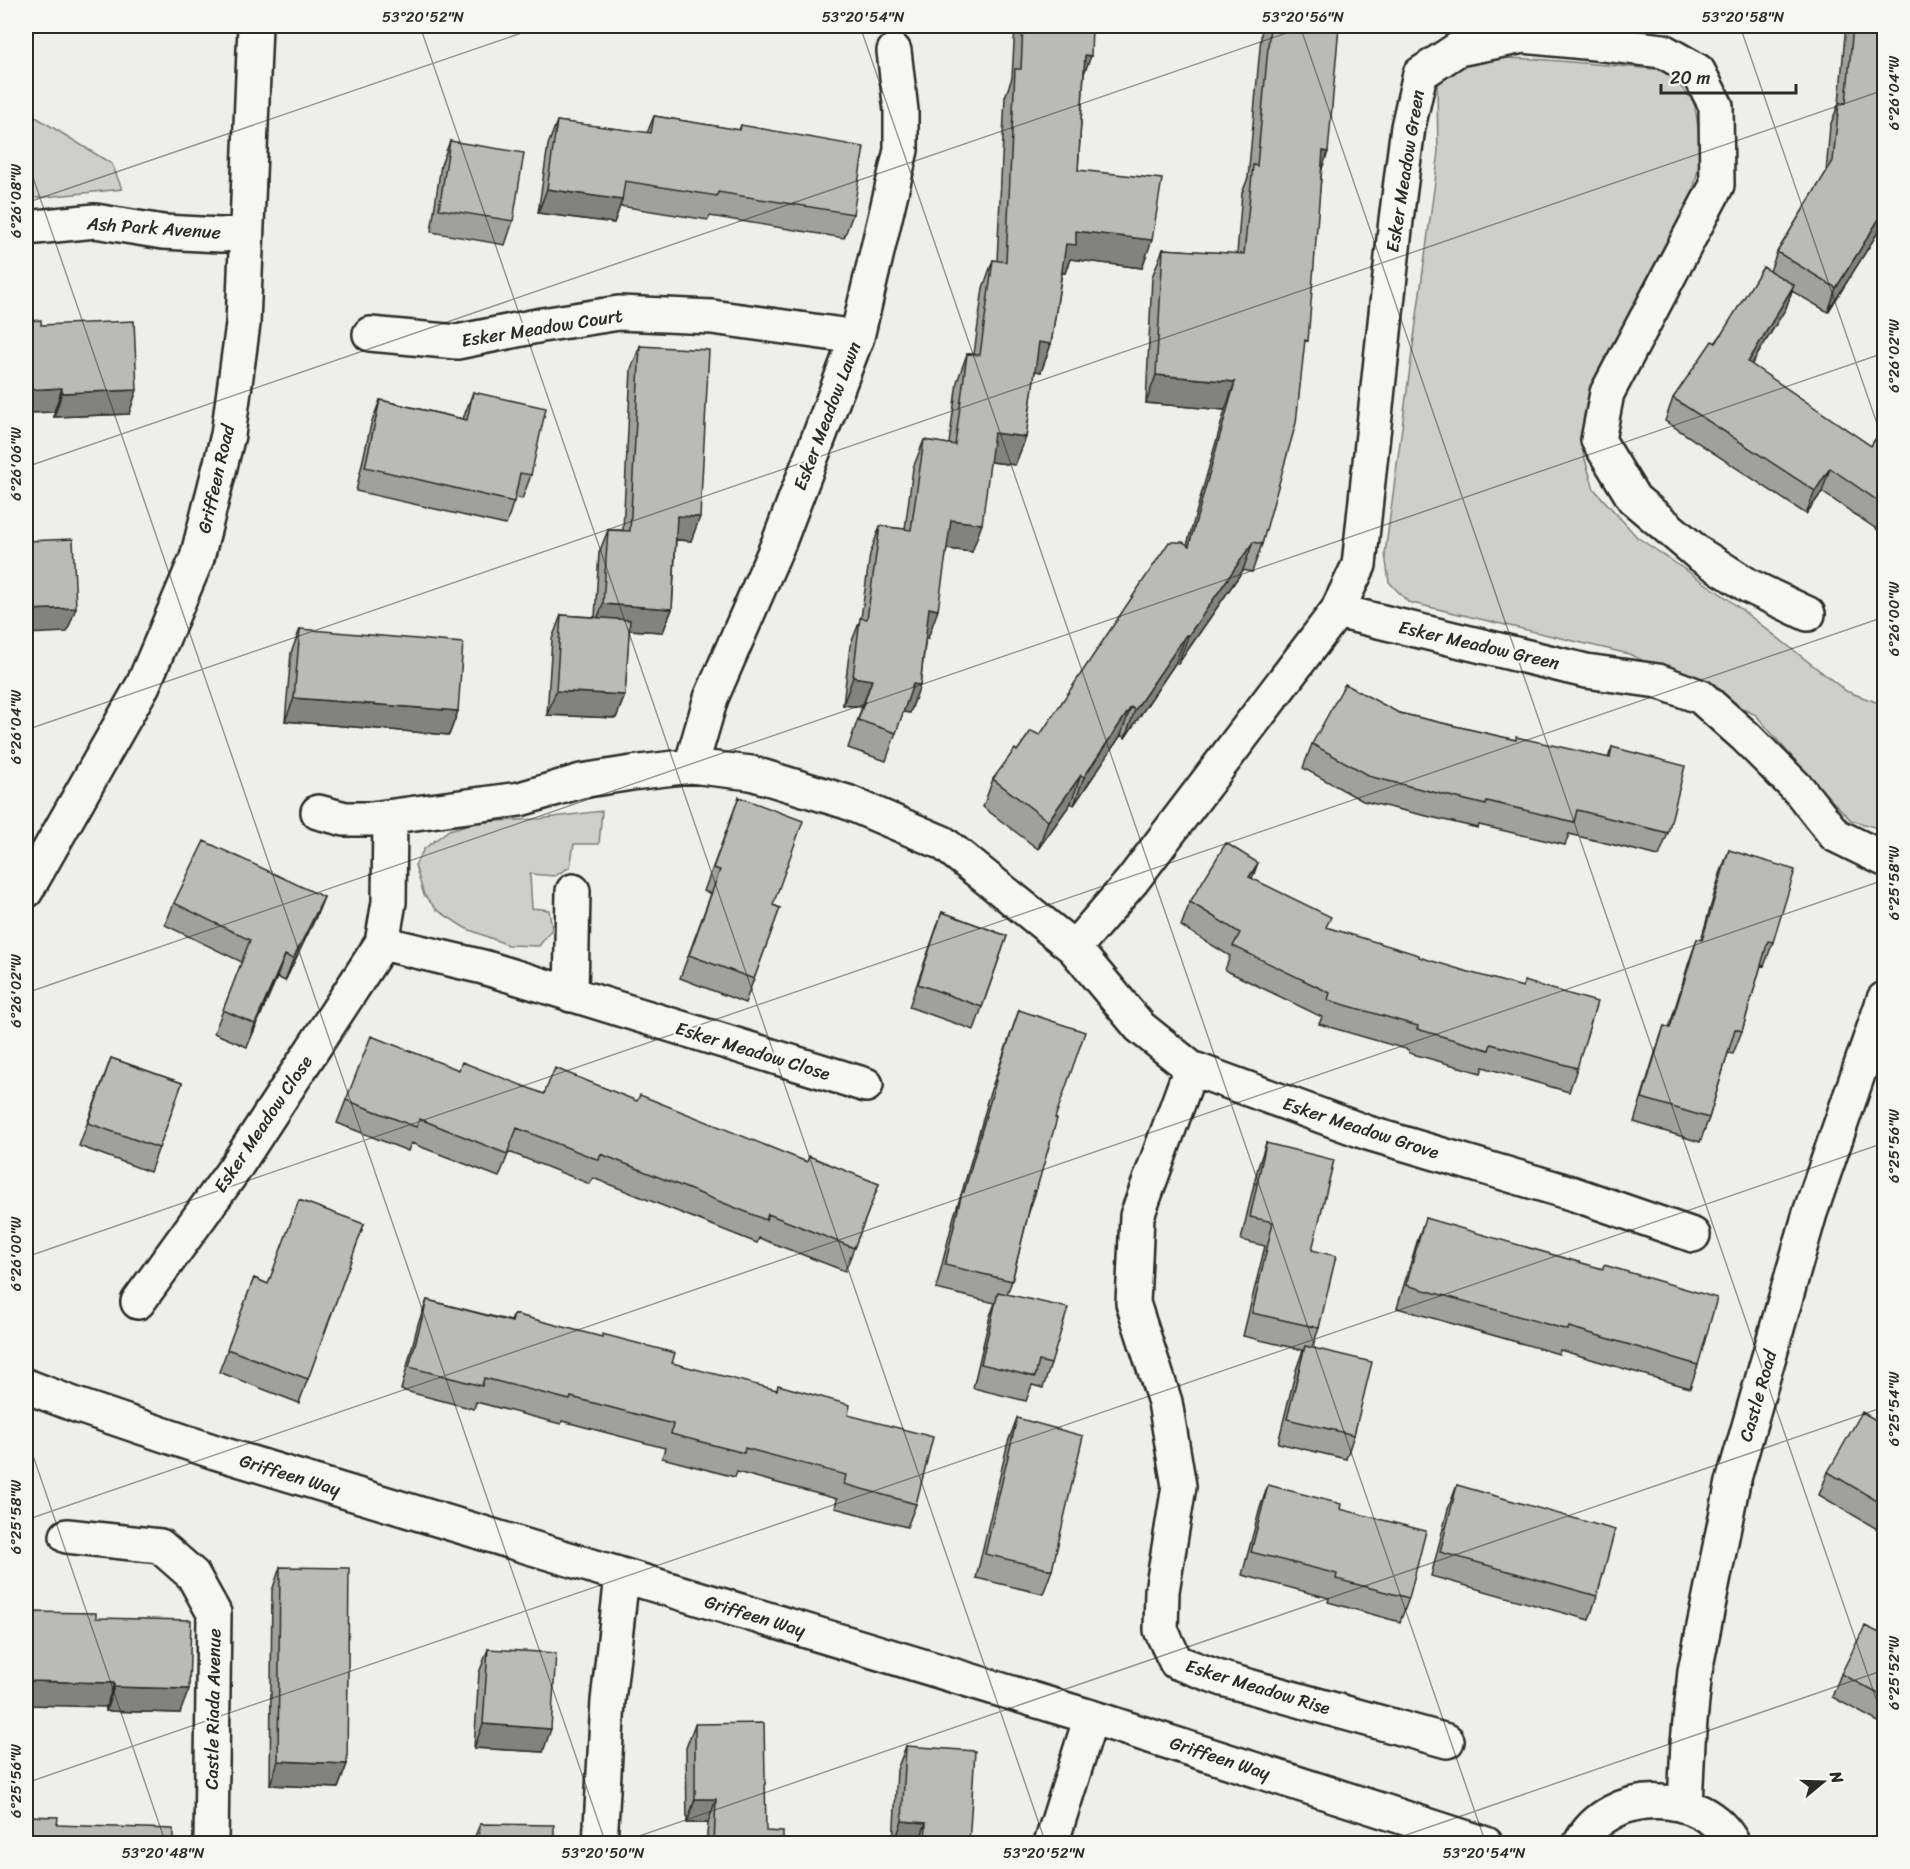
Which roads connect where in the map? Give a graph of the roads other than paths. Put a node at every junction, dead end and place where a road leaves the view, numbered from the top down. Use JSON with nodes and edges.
{"nodes":[{"id":1,"x":255,"y":26,"type":"edge"},
{"id":2,"x":894,"y":51,"type":"dead end"},
{"id":3,"x":26,"y":228,"type":"edge"},
{"id":4,"x":246,"y":233,"type":"junction"},
{"id":5,"x":370,"y":334,"type":"dead end"},
{"id":6,"x":857,"y":337,"type":"junction"},
{"id":7,"x":1337,"y":611,"type":"junction"},
{"id":8,"x":1808,"y":614,"type":"dead end"},
{"id":9,"x":691,"y":766,"type":"junction"},
{"id":10,"x":318,"y":812,"type":"dead end"},
{"id":11,"x":390,"y":817,"type":"junction"},
{"id":12,"x":1884,"y":859,"type":"edge"},
{"id":13,"x":26,"y":891,"type":"edge"},
{"id":14,"x":573,"y":891,"type":"dead end"},
{"id":15,"x":382,"y":943,"type":"junction"},
{"id":16,"x":1074,"y":948,"type":"junction"},
{"id":17,"x":571,"y":995,"type":"junction"},
{"id":18,"x":1884,"y":999,"type":"edge"},
{"id":19,"x":1191,"y":1068,"type":"junction"},
{"id":20,"x":866,"y":1086,"type":"dead end"},
{"id":21,"x":1693,"y":1235,"type":"dead end"},
{"id":22,"x":138,"y":1302,"type":"dead end"},
{"id":23,"x":26,"y":1386,"type":"edge"},
{"id":24,"x":67,"y":1536,"type":"dead end"},
{"id":25,"x":622,"y":1576,"type":"junction"},
{"id":26,"x":1091,"y":1717,"type":"junction"},
{"id":27,"x":1447,"y":1741,"type":"dead end"},
{"id":28,"x":1685,"y":1805,"type":"junction"},
{"id":29,"x":211,"y":1844,"type":"edge"},
{"id":30,"x":600,"y":1844,"type":"edge"},
{"id":31,"x":1051,"y":1844,"type":"edge"},
{"id":32,"x":1486,"y":1844,"type":"edge"},
{"id":33,"x":1580,"y":1844,"type":"edge"},
{"id":34,"x":1733,"y":1844,"type":"edge"}],
"edges":[{"from":1,"to":4,"type":"street","name":"Griffeen Road"},
{"from":2,"to":6,"type":"street","name":"Esker Meadow Lawn"},
{"from":3,"to":4,"type":"street","name":"Ash Park Avenue"},
{"from":4,"to":13,"type":"street","name":"Griffeen Road"},
{"from":5,"to":6,"type":"street","name":"Esker Meadow Court"},
{"from":6,"to":9,"type":"street","name":"Esker Meadow Lawn"},
{"from":7,"to":8,"type":"street","name":"Esker Meadow Green"},
{"from":7,"to":12,"type":"street","name":"Esker Meadow Green"},
{"from":7,"to":16,"type":"street"},
{"from":9,"to":11,"type":"street","name":"Esker Meadow Grove"},
{"from":9,"to":16,"type":"street","name":"Esker Meadow Grove"},
{"from":10,"to":11,"type":"street","name":"Esker Meadow Grove"},
{"from":11,"to":15,"type":"street","name":"Esker Meadow Close"},
{"from":14,"to":17,"type":"street"},
{"from":15,"to":17,"type":"street","name":"Esker Meadow Close"},
{"from":15,"to":22,"type":"street","name":"Esker Meadow Close"},
{"from":16,"to":19,"type":"street","name":"Esker Meadow Grove"},
{"from":17,"to":20,"type":"street","name":"Esker Meadow Close"},
{"from":18,"to":28,"type":"street","name":"Castle Road"},
{"from":19,"to":21,"type":"street","name":"Esker Meadow Grove"},
{"from":19,"to":27,"type":"street","name":"Esker Meadow Rise"},
{"from":23,"to":25,"type":"street","name":"Griffeen Way"},
{"from":24,"to":29,"type":"street","name":"Castle Riada Avenue"},
{"from":25,"to":26,"type":"street","name":"Griffeen Way"},
{"from":25,"to":30,"type":"street"},
{"from":26,"to":31,"type":"street"},
{"from":26,"to":32,"type":"street","name":"Griffeen Way"},
{"from":28,"to":33,"type":"street"},
{"from":28,"to":34,"type":"street"}]}
